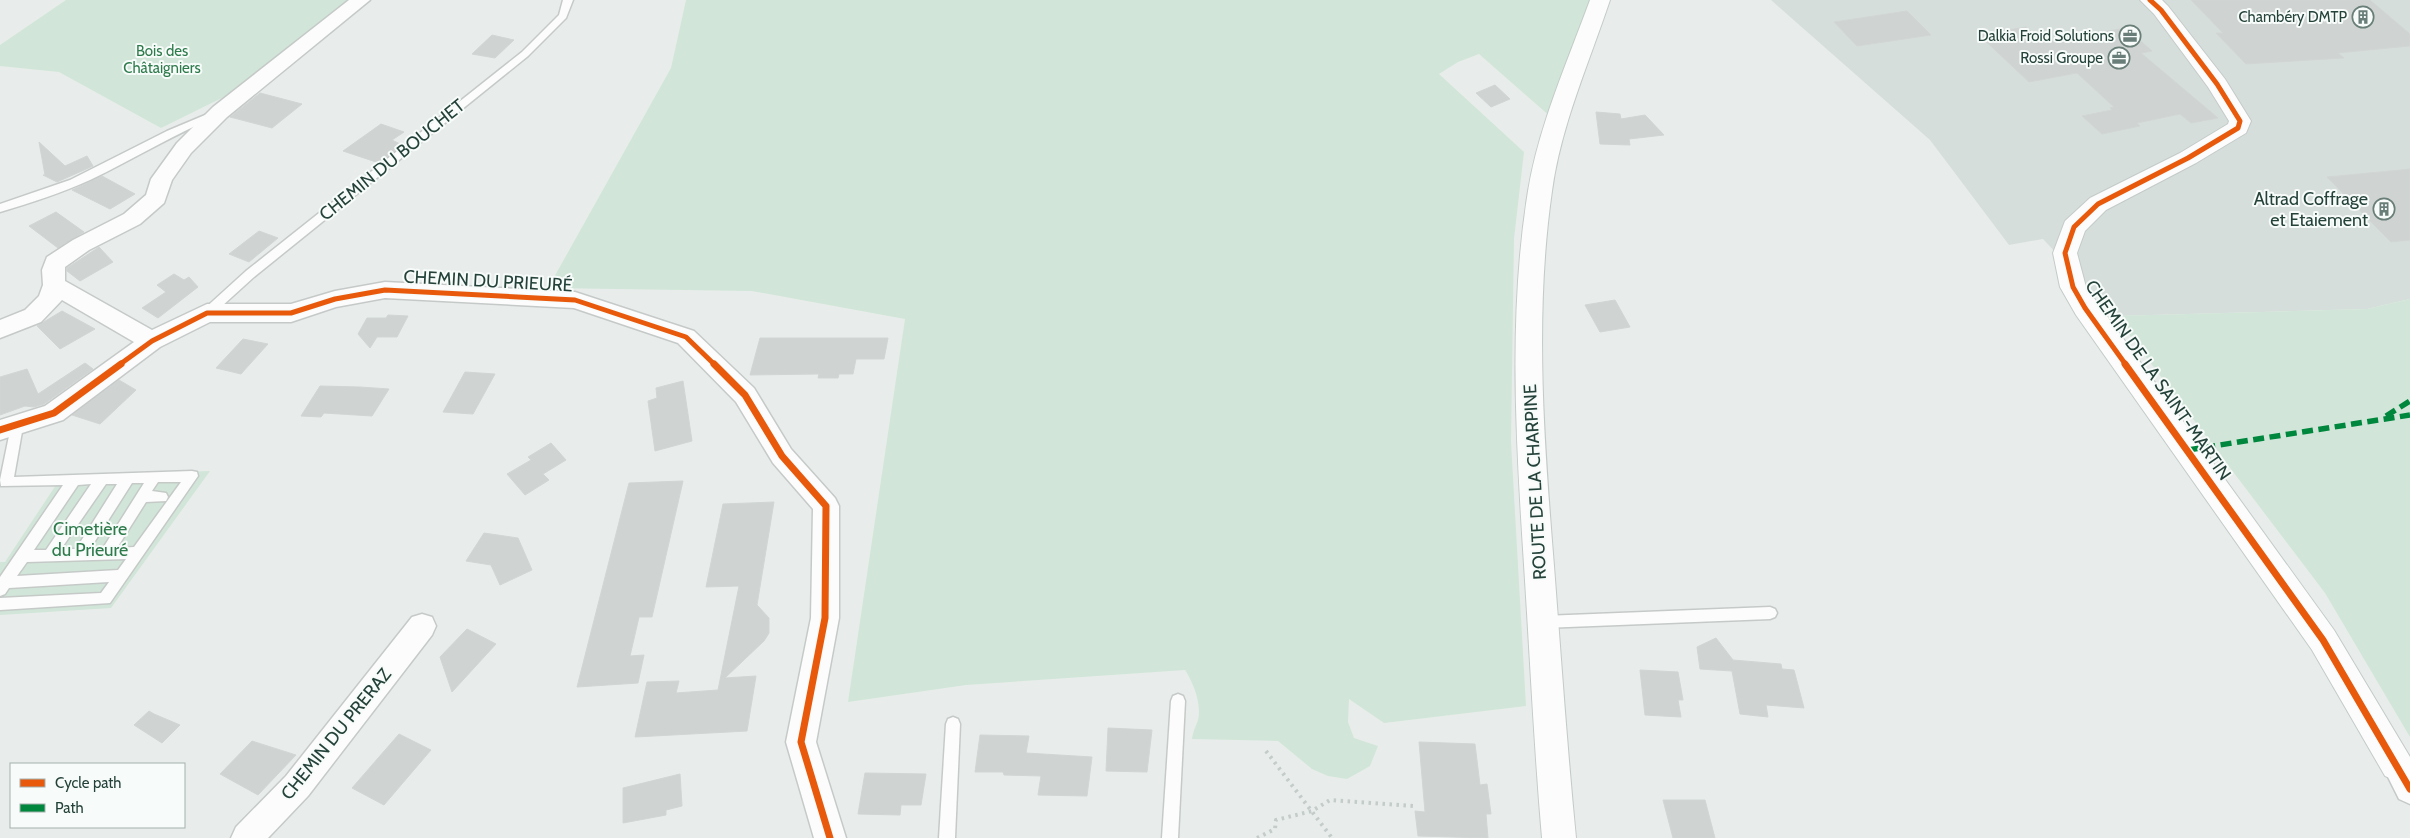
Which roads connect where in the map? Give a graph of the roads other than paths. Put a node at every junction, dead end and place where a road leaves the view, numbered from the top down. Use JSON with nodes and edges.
{"nodes":[{"id":1,"x":361,"y":0,"type":"edge"},
{"id":2,"x":568,"y":0,"type":"edge"},
{"id":3,"x":1600,"y":0,"type":"edge"},
{"id":4,"x":2150,"y":0,"type":"edge"},
{"id":5,"x":220,"y":112,"type":"junction"},
{"id":6,"x":0,"y":208,"type":"edge"},
{"id":7,"x":54,"y":285,"type":"junction"},
{"id":8,"x":207,"y":313,"type":"junction"},
{"id":9,"x":0,"y":329,"type":"edge"},
{"id":10,"x":152,"y":342,"type":"junction"},
{"id":11,"x":9,"y":428,"type":"edge"},
{"id":12,"x":154,"y":477,"type":"junction"},
{"id":13,"x":128,"y":478,"type":"junction"},
{"id":14,"x":102,"y":479,"type":"junction"},
{"id":15,"x":67,"y":480,"type":"junction"},
{"id":16,"x":142,"y":496,"type":"junction"},
{"id":17,"x":161,"y":497,"type":"dead end"},
{"id":18,"x":129,"y":517,"type":"junction"},
{"id":19,"x":143,"y":518,"type":"dead end"},
{"id":20,"x":107,"y":553,"type":"junction"},
{"id":21,"x":137,"y":553,"type":"junction"},
{"id":22,"x":78,"y":555,"type":"junction"},
{"id":23,"x":22,"y":556,"type":"junction"},
{"id":24,"x":49,"y":556,"type":"junction"},
{"id":25,"x":120,"y":576,"type":"junction"},
{"id":26,"x":2,"y":585,"type":"edge"},
{"id":27,"x":0,"y":604,"type":"edge"},
{"id":28,"x":1770,"y":612,"type":"dead end"},
{"id":29,"x":1543,"y":622,"type":"junction"},
{"id":30,"x":422,"y":626,"type":"dead end"},
{"id":31,"x":1178,"y":701,"type":"dead end"},
{"id":32,"x":953,"y":724,"type":"dead end"},
{"id":33,"x":2404,"y":777,"type":"edge"},
{"id":34,"x":247,"y":838,"type":"edge"},
{"id":35,"x":830,"y":838,"type":"edge"},
{"id":36,"x":947,"y":838,"type":"edge"},
{"id":37,"x":1170,"y":838,"type":"edge"},
{"id":38,"x":1559,"y":838,"type":"edge"}],
"edges":[{"from":1,"to":5,"type":"street"},
{"from":2,"to":8,"type":"lane","name":"CHEMIN DU BOUCHET"},
{"from":3,"to":29,"type":"street","name":"ROUTE DE LA CHARPINE"},
{"from":4,"to":33,"type":"street","name":"CHEMIN DE LA SAINT-MARTIN"},
{"from":5,"to":6,"type":"lane"},
{"from":5,"to":7,"type":"street"},
{"from":7,"to":9,"type":"street"},
{"from":7,"to":10,"type":"street"},
{"from":8,"to":10,"type":"street"},
{"from":8,"to":35,"type":"street","name":"CHEMIN DU PRIEURÉ"},
{"from":10,"to":11,"type":"street"},
{"from":11,"to":15,"type":"lane"},
{"from":12,"to":13,"type":"lane"},
{"from":12,"to":16,"type":"lane"},
{"from":12,"to":21,"type":"lane"},
{"from":13,"to":14,"type":"lane"},
{"from":13,"to":22,"type":"lane"},
{"from":14,"to":15,"type":"lane"},
{"from":14,"to":24,"type":"lane"},
{"from":15,"to":23,"type":"lane"},
{"from":16,"to":17,"type":"lane"},
{"from":16,"to":18,"type":"lane"},
{"from":18,"to":19,"type":"lane"},
{"from":18,"to":20,"type":"lane"},
{"from":20,"to":21,"type":"lane"},
{"from":20,"to":22,"type":"lane"},
{"from":21,"to":25,"type":"lane"},
{"from":22,"to":24,"type":"lane"},
{"from":23,"to":24,"type":"lane"},
{"from":23,"to":26,"type":"lane"},
{"from":25,"to":26,"type":"lane"},
{"from":25,"to":27,"type":"lane"},
{"from":28,"to":29,"type":"lane"},
{"from":29,"to":38,"type":"street","name":"ROUTE DE LA CHARPINE"},
{"from":30,"to":34,"type":"street","name":"CHEMIN DU PRERAZ"},
{"from":31,"to":37,"type":"lane"},
{"from":32,"to":36,"type":"lane"}]}
